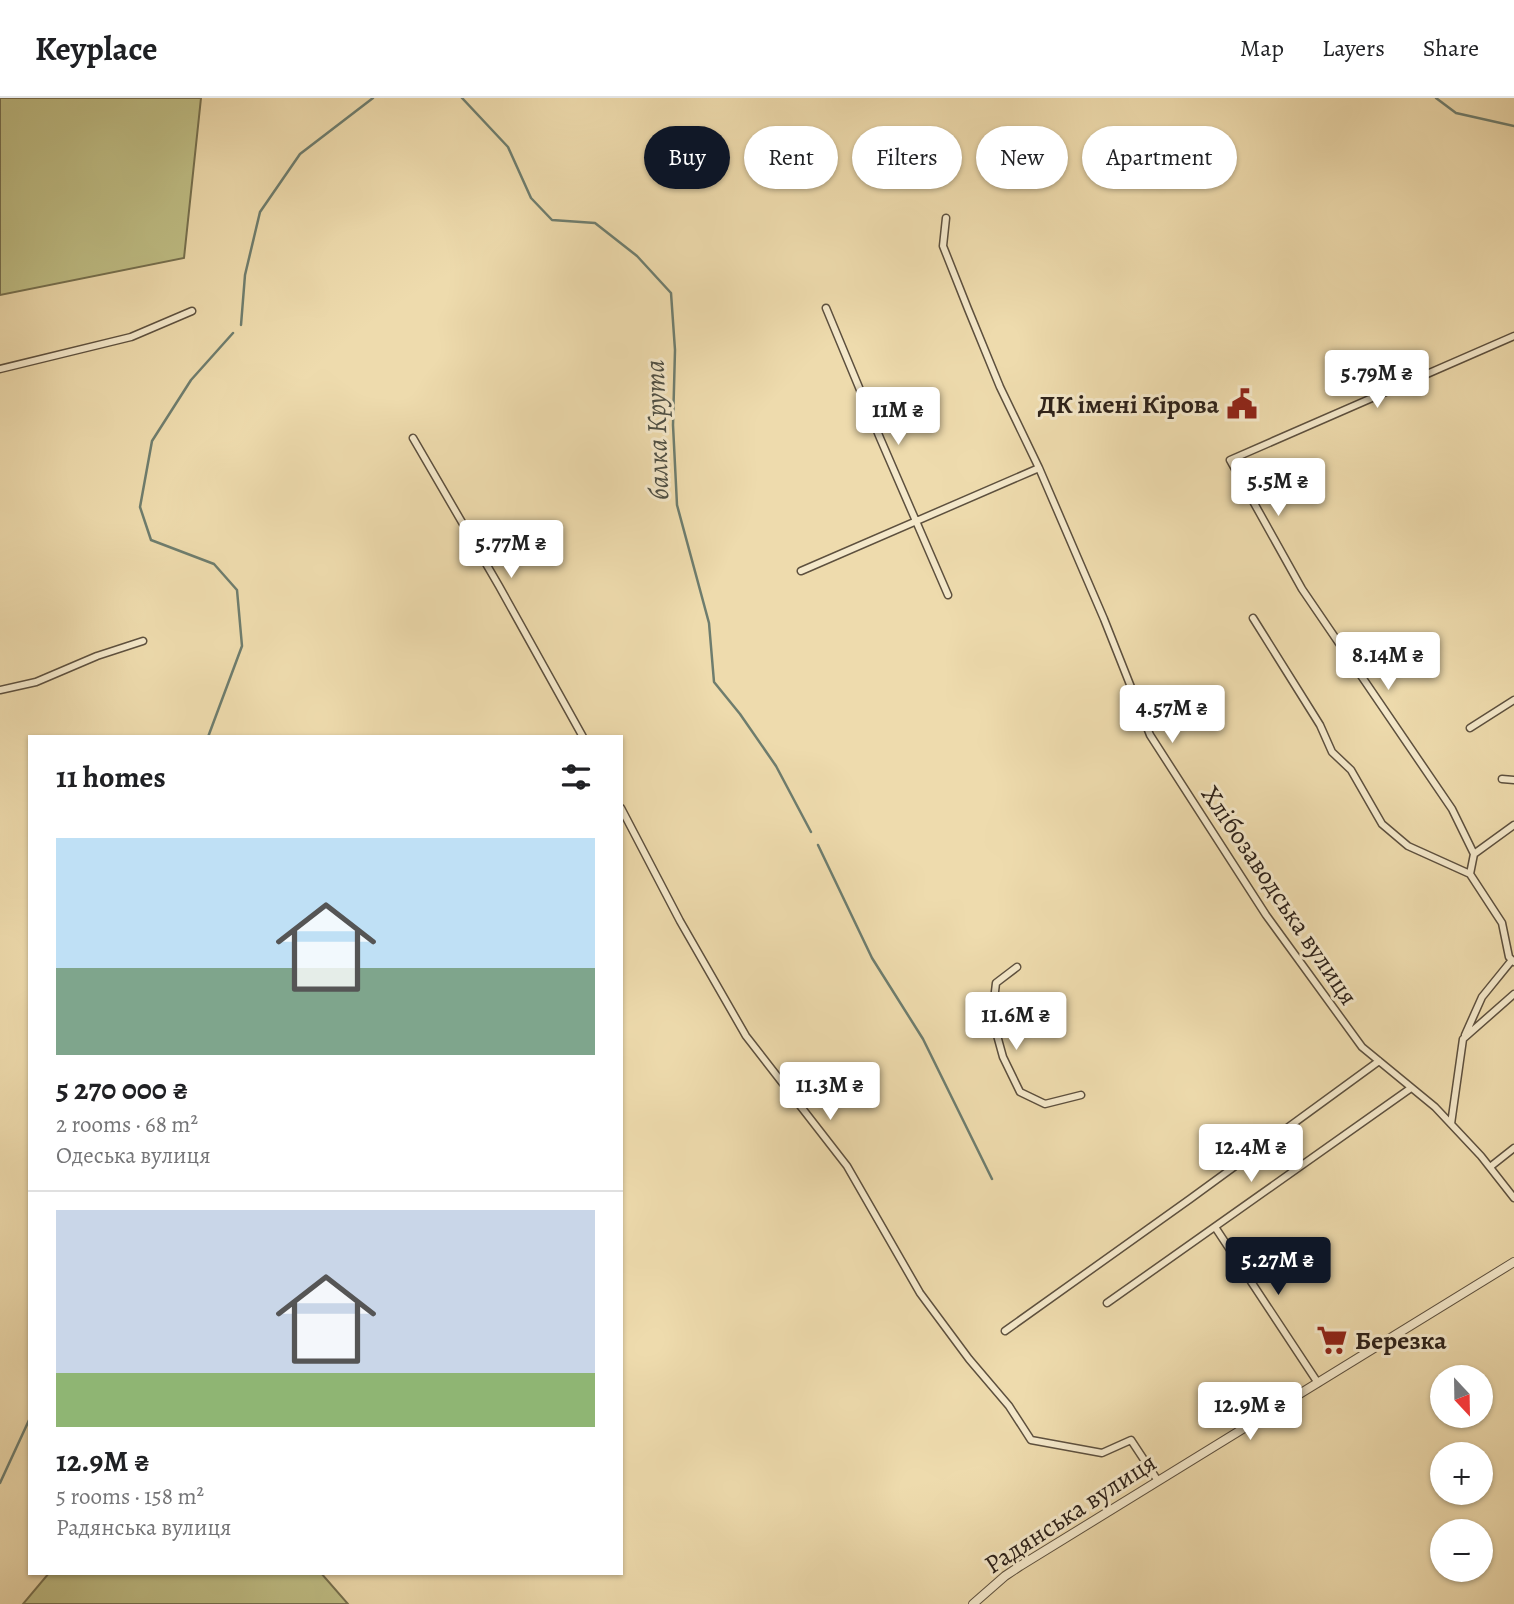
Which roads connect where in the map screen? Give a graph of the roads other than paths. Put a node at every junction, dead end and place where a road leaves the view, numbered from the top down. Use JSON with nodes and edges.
{"nodes":[{"id":1,"x":946,"y":218,"type":"dead end"},
{"id":2,"x":826,"y":308,"type":"dead end"},
{"id":3,"x":192,"y":311,"type":"dead end"},
{"id":4,"x":1514,"y":336,"type":"edge"},
{"id":5,"x":0,"y":369,"type":"edge"},
{"id":6,"x":413,"y":438,"type":"dead end"},
{"id":7,"x":1039,"y":468,"type":"junction"},
{"id":8,"x":916,"y":521,"type":"junction"},
{"id":9,"x":801,"y":571,"type":"dead end"},
{"id":10,"x":948,"y":595,"type":"dead end"},
{"id":11,"x":1253,"y":618,"type":"dead end"},
{"id":12,"x":143,"y":641,"type":"dead end"},
{"id":13,"x":0,"y":690,"type":"edge"},
{"id":14,"x":1514,"y":700,"type":"edge"},
{"id":15,"x":1470,"y":728,"type":"dead end"},
{"id":16,"x":582,"y":735,"type":"edge"},
{"id":17,"x":1502,"y":779,"type":"dead end"},
{"id":18,"x":1514,"y":780,"type":"edge"},
{"id":19,"x":623,"y":812,"type":"edge"},
{"id":20,"x":1514,"y":825,"type":"edge"},
{"id":21,"x":1474,"y":854,"type":"junction"},
{"id":22,"x":1470,"y":874,"type":"junction"},
{"id":23,"x":1513,"y":961,"type":"edge"},
{"id":24,"x":1017,"y":967,"type":"dead end"},
{"id":25,"x":1514,"y":994,"type":"edge"},
{"id":26,"x":1462,"y":1040,"type":"junction"},
{"id":27,"x":1379,"y":1061,"type":"junction"},
{"id":28,"x":1412,"y":1088,"type":"junction"},
{"id":29,"x":1081,"y":1095,"type":"dead end"},
{"id":30,"x":1451,"y":1124,"type":"junction"},
{"id":31,"x":1514,"y":1149,"type":"edge"},
{"id":32,"x":1490,"y":1167,"type":"junction"},
{"id":33,"x":1514,"y":1198,"type":"edge"},
{"id":34,"x":1215,"y":1227,"type":"junction"},
{"id":35,"x":1514,"y":1262,"type":"edge"},
{"id":36,"x":1107,"y":1303,"type":"dead end"},
{"id":37,"x":1005,"y":1331,"type":"dead end"},
{"id":38,"x":1318,"y":1383,"type":"junction"},
{"id":39,"x":1158,"y":1481,"type":"junction"},
{"id":40,"x":985,"y":1600,"type":"edge"},
{"id":41,"x":973,"y":1604,"type":"edge"}],
"edges":[{"from":1,"to":7,"type":"street","name":"Хлібозаводська вулиця"},
{"from":2,"to":8,"type":"street"},
{"from":3,"to":5,"type":"street"},
{"from":4,"to":21,"type":"street"},
{"from":6,"to":16,"type":"street"},
{"from":7,"to":8,"type":"street"},
{"from":7,"to":27,"type":"street","name":"Хлібозаводська вулиця"},
{"from":8,"to":9,"type":"street"},
{"from":8,"to":10,"type":"street"},
{"from":11,"to":22,"type":"street"},
{"from":12,"to":13,"type":"street"},
{"from":14,"to":15,"type":"street"},
{"from":17,"to":18,"type":"street"},
{"from":19,"to":39,"type":"street"},
{"from":20,"to":21,"type":"street"},
{"from":21,"to":22,"type":"street"},
{"from":22,"to":23,"type":"street"},
{"from":23,"to":26,"type":"street"},
{"from":24,"to":29,"type":"street"},
{"from":25,"to":26,"type":"street"},
{"from":26,"to":30,"type":"street"},
{"from":27,"to":28,"type":"street","name":"Хлібозаводська вулиця"},
{"from":27,"to":37,"type":"street"},
{"from":28,"to":30,"type":"street","name":"Хлібозаводська вулиця"},
{"from":28,"to":34,"type":"street"},
{"from":30,"to":32,"type":"street","name":"Хлібозаводська вулиця"},
{"from":31,"to":32,"type":"street"},
{"from":32,"to":33,"type":"street","name":"Хлібозаводська вулиця"},
{"from":34,"to":36,"type":"street"},
{"from":34,"to":38,"type":"street"},
{"from":35,"to":38,"type":"street","name":"Радянська вулиця"},
{"from":38,"to":39,"type":"street","name":"Радянська вулиця"},
{"from":39,"to":40,"type":"street","name":"Радянська вулиця"},
{"from":40,"to":41,"type":"street","name":"Радянська вулиця"}]}
